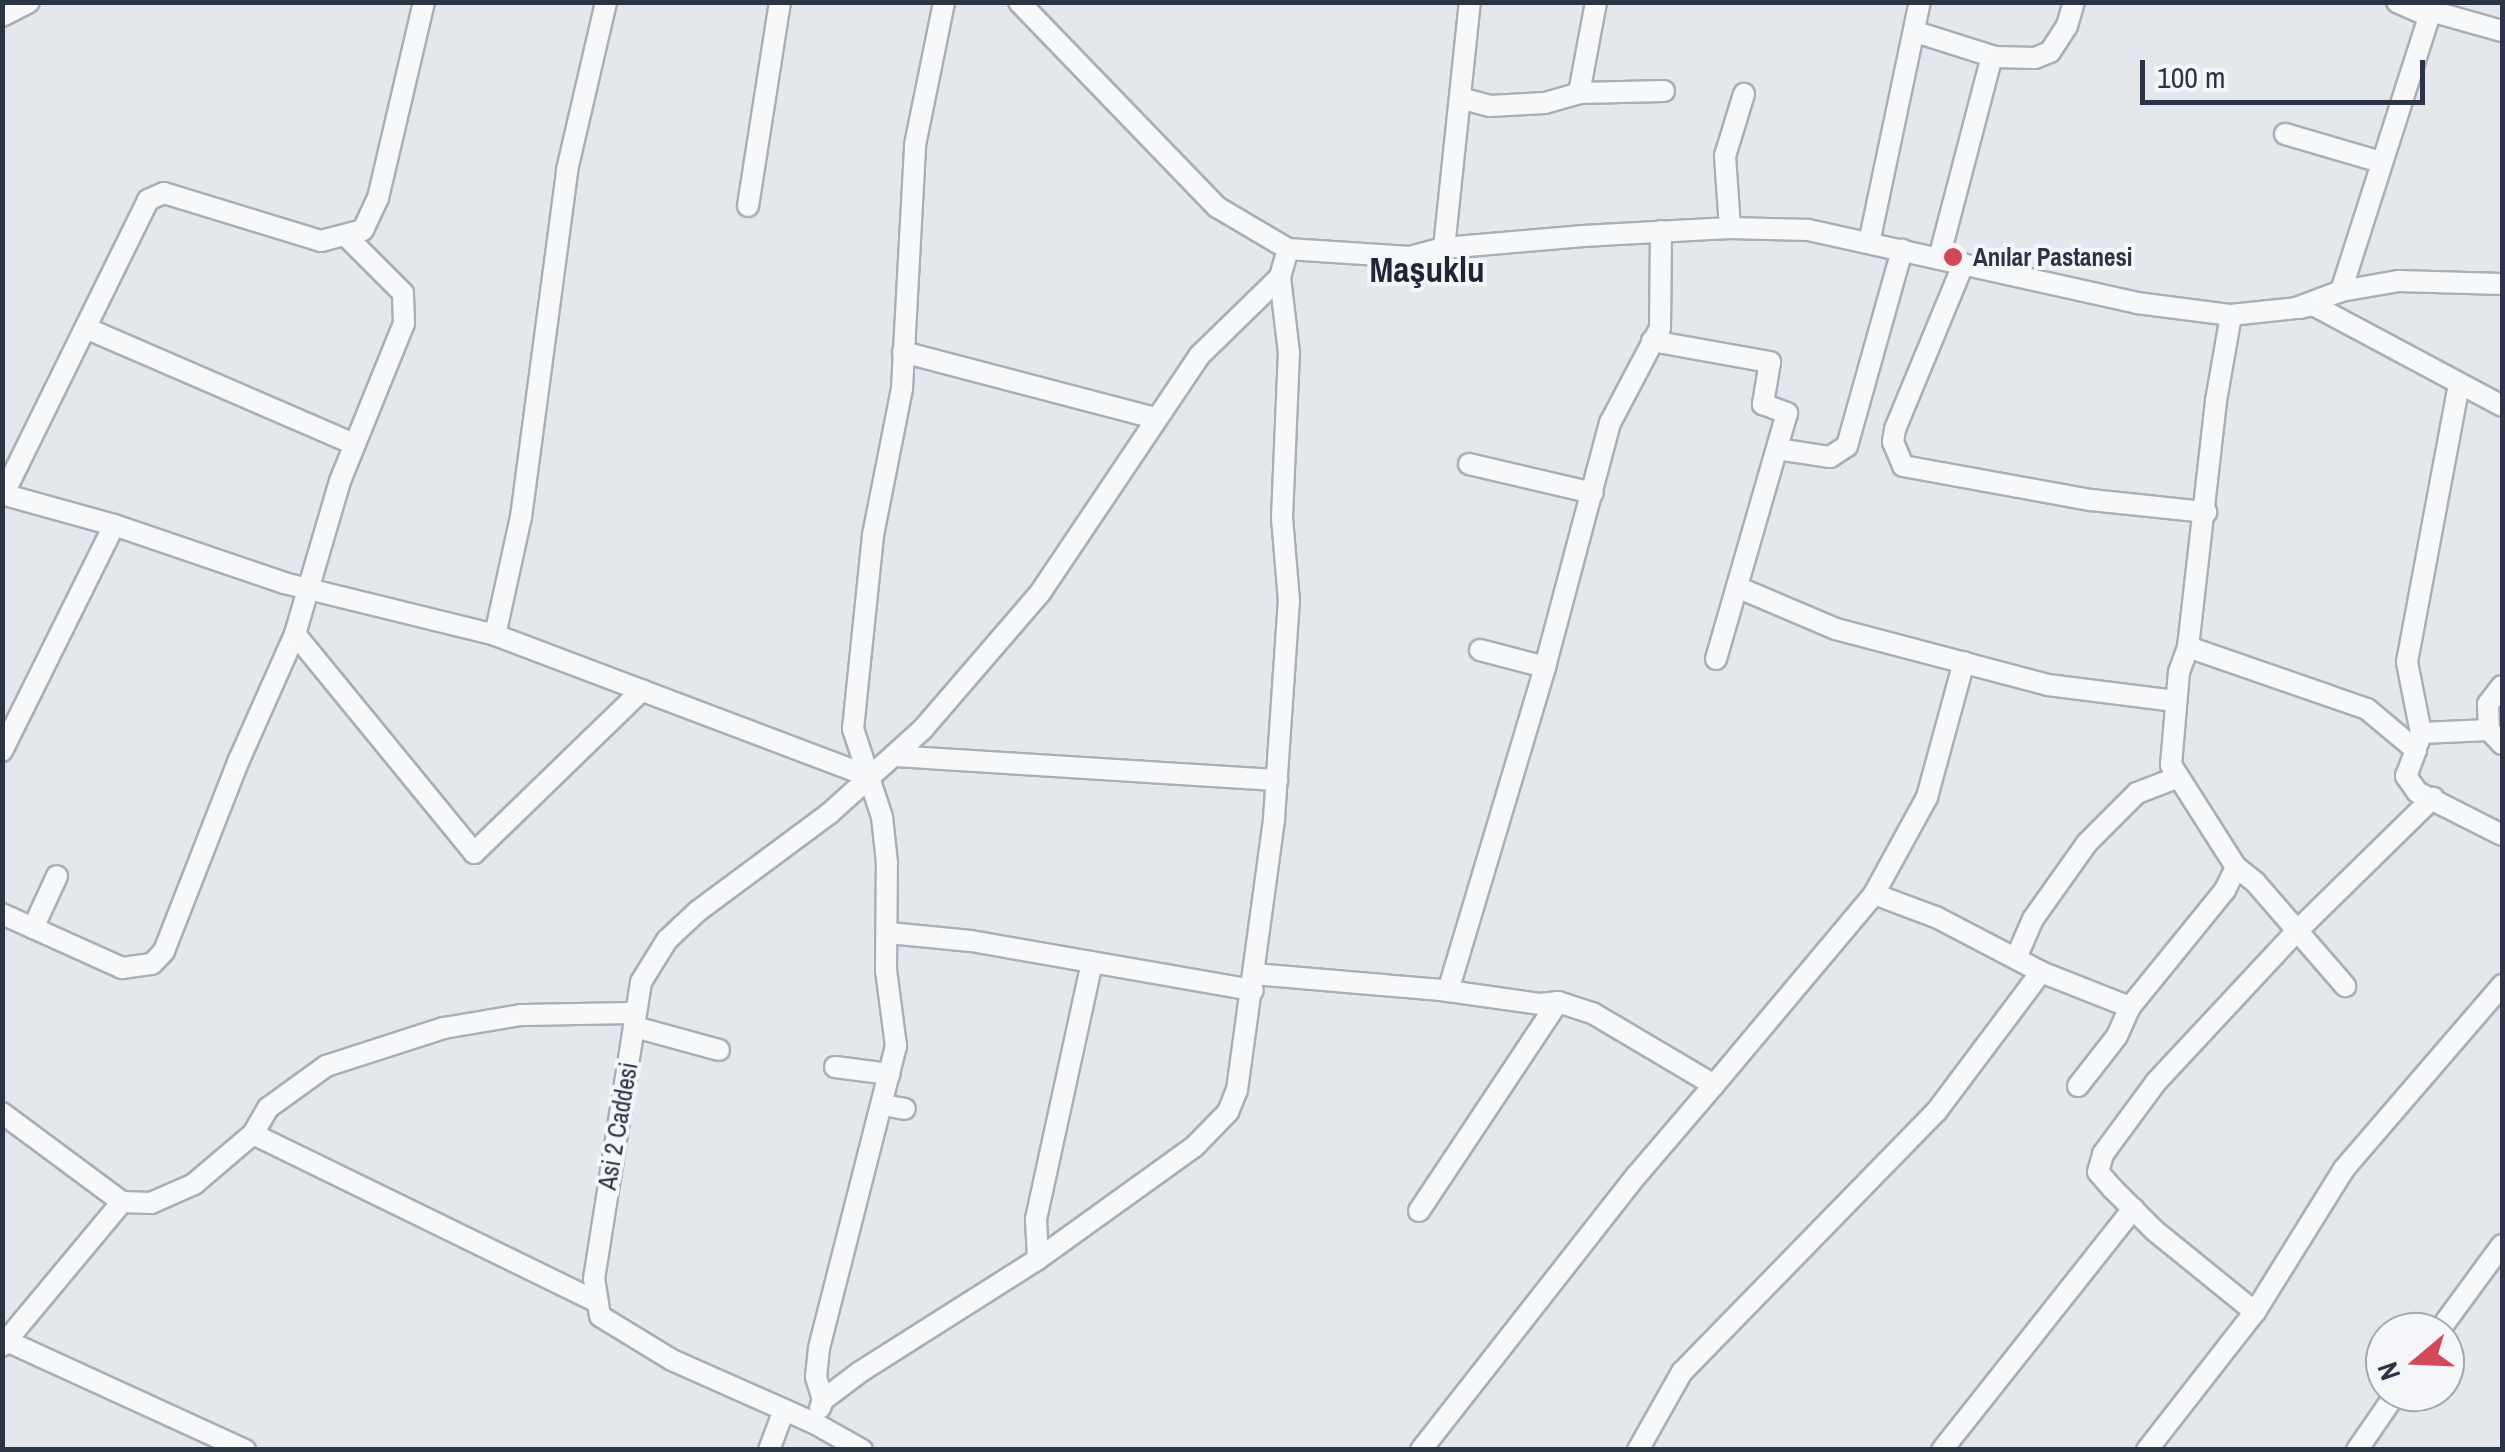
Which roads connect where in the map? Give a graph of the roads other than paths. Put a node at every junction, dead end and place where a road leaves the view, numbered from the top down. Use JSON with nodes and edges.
{"nodes":[{"id":1,"x":29,"y":2,"type":"edge"},
{"id":2,"x":424,"y":2,"type":"edge"},
{"id":3,"x":606,"y":2,"type":"edge"},
{"id":4,"x":780,"y":2,"type":"edge"},
{"id":5,"x":944,"y":2,"type":"edge"},
{"id":6,"x":1019,"y":2,"type":"edge"},
{"id":7,"x":1470,"y":2,"type":"edge"},
{"id":8,"x":1596,"y":2,"type":"edge"},
{"id":9,"x":1920,"y":2,"type":"edge"},
{"id":10,"x":2074,"y":2,"type":"edge"},
{"id":11,"x":2397,"y":2,"type":"edge"},
{"id":12,"x":2431,"y":10,"type":"edge"},
{"id":13,"x":2,"y":16,"type":"edge"},
{"id":14,"x":1916,"y":32,"type":"junction"},
{"id":15,"x":2502,"y":32,"type":"edge"},
{"id":16,"x":1995,"y":57,"type":"junction"},
{"id":17,"x":1664,"y":91,"type":"dead end"},
{"id":18,"x":1579,"y":93,"type":"junction"},
{"id":19,"x":1744,"y":94,"type":"dead end"},
{"id":20,"x":1460,"y":98,"type":"junction"},
{"id":21,"x":2285,"y":134,"type":"dead end"},
{"id":22,"x":2381,"y":162,"type":"junction"},
{"id":23,"x":748,"y":206,"type":"dead end"},
{"id":24,"x":1730,"y":228,"type":"junction"},
{"id":25,"x":1661,"y":232,"type":"junction"},
{"id":26,"x":346,"y":236,"type":"junction"},
{"id":27,"x":1869,"y":243,"type":"junction"},
{"id":28,"x":1444,"y":248,"type":"junction"},
{"id":29,"x":1288,"y":249,"type":"junction"},
{"id":30,"x":1902,"y":250,"type":"junction"},
{"id":31,"x":1940,"y":258,"type":"junction"},
{"id":32,"x":1963,"y":265,"type":"junction"},
{"id":33,"x":1280,"y":276,"type":"junction"},
{"id":34,"x":2502,"y":284,"type":"edge"},
{"id":35,"x":2342,"y":291,"type":"junction"},
{"id":36,"x":2296,"y":308,"type":"junction"},
{"id":37,"x":2231,"y":315,"type":"junction"},
{"id":38,"x":88,"y":328,"type":"junction"},
{"id":39,"x":1652,"y":340,"type":"junction"},
{"id":40,"x":903,"y":352,"type":"junction"},
{"id":41,"x":2459,"y":385,"type":"junction"},
{"id":42,"x":2502,"y":406,"type":"edge"},
{"id":43,"x":1155,"y":418,"type":"junction"},
{"id":44,"x":354,"y":444,"type":"junction"},
{"id":45,"x":1777,"y":448,"type":"junction"},
{"id":46,"x":1469,"y":464,"type":"dead end"},
{"id":47,"x":1593,"y":493,"type":"junction"},
{"id":48,"x":3,"y":494,"type":"edge"},
{"id":49,"x":2206,"y":512,"type":"junction"},
{"id":50,"x":114,"y":524,"type":"junction"},
{"id":51,"x":311,"y":588,"type":"junction"},
{"id":52,"x":1737,"y":588,"type":"junction"},
{"id":53,"x":295,"y":634,"type":"junction"},
{"id":54,"x":495,"y":635,"type":"junction"},
{"id":55,"x":2188,"y":648,"type":"junction"},
{"id":56,"x":1480,"y":650,"type":"dead end"},
{"id":57,"x":1716,"y":659,"type":"dead end"},
{"id":58,"x":1964,"y":662,"type":"junction"},
{"id":59,"x":1545,"y":667,"type":"junction"},
{"id":60,"x":2502,"y":686,"type":"edge"},
{"id":61,"x":642,"y":690,"type":"junction"},
{"id":62,"x":2175,"y":701,"type":"junction"},
{"id":63,"x":2496,"y":737,"type":"edge"},
{"id":64,"x":2418,"y":742,"type":"junction"},
{"id":65,"x":2,"y":751,"type":"edge"},
{"id":66,"x":894,"y":756,"type":"junction"},
{"id":67,"x":871,"y":777,"type":"junction"},
{"id":68,"x":2176,"y":778,"type":"junction"},
{"id":69,"x":1277,"y":780,"type":"junction"},
{"id":70,"x":2432,"y":798,"type":"junction"},
{"id":71,"x":2502,"y":835,"type":"edge"},
{"id":72,"x":2236,"y":867,"type":"junction"},
{"id":73,"x":57,"y":876,"type":"dead end"},
{"id":74,"x":1874,"y":894,"type":"junction"},
{"id":75,"x":2,"y":914,"type":"edge"},
{"id":76,"x":32,"y":928,"type":"junction"},
{"id":77,"x":2296,"y":932,"type":"junction"},
{"id":78,"x":888,"y":933,"type":"junction"},
{"id":79,"x":2016,"y":958,"type":"junction"},
{"id":80,"x":1092,"y":962,"type":"junction"},
{"id":81,"x":2041,"y":972,"type":"junction"},
{"id":82,"x":1254,"y":982,"type":"junction"},
{"id":83,"x":2502,"y":985,"type":"edge"},
{"id":84,"x":2345,"y":986,"type":"dead end"},
{"id":85,"x":1448,"y":991,"type":"junction"},
{"id":86,"x":1558,"y":1002,"type":"junction"},
{"id":87,"x":2130,"y":1007,"type":"junction"},
{"id":88,"x":635,"y":1020,"type":"junction"},
{"id":89,"x":719,"y":1050,"type":"dead end"},
{"id":90,"x":836,"y":1067,"type":"dead end"},
{"id":91,"x":890,"y":1074,"type":"junction"},
{"id":92,"x":1714,"y":1085,"type":"junction"},
{"id":93,"x":2078,"y":1086,"type":"dead end"},
{"id":94,"x":883,"y":1104,"type":"junction"},
{"id":95,"x":906,"y":1109,"type":"dead end"},
{"id":96,"x":2,"y":1113,"type":"edge"},
{"id":97,"x":254,"y":1134,"type":"junction"},
{"id":98,"x":122,"y":1202,"type":"junction"},
{"id":99,"x":2133,"y":1208,"type":"junction"},
{"id":100,"x":1418,"y":1211,"type":"dead end"},
{"id":101,"x":2502,"y":1244,"type":"edge"},
{"id":102,"x":1038,"y":1258,"type":"junction"},
{"id":103,"x":595,"y":1301,"type":"junction"},
{"id":104,"x":2255,"y":1312,"type":"junction"},
{"id":105,"x":2453,"y":1312,"type":"edge"},
{"id":106,"x":5,"y":1343,"type":"edge"},
{"id":107,"x":823,"y":1400,"type":"junction"},
{"id":108,"x":784,"y":1410,"type":"junction"},
{"id":109,"x":2383,"y":1412,"type":"edge"},
{"id":110,"x":814,"y":1423,"type":"junction"},
{"id":111,"x":245,"y":1450,"type":"edge"},
{"id":112,"x":769,"y":1450,"type":"edge"},
{"id":113,"x":862,"y":1450,"type":"edge"},
{"id":114,"x":1421,"y":1450,"type":"edge"},
{"id":115,"x":1638,"y":1450,"type":"edge"},
{"id":116,"x":1942,"y":1450,"type":"edge"},
{"id":117,"x":2148,"y":1450,"type":"edge"},
{"id":118,"x":2357,"y":1450,"type":"edge"}],
"edges":[{"from":1,"to":13,"type":"street"},
{"from":2,"to":26,"type":"street"},
{"from":3,"to":54,"type":"street"},
{"from":4,"to":23,"type":"street"},
{"from":5,"to":40,"type":"street"},
{"from":6,"to":29,"type":"street"},
{"from":7,"to":20,"type":"street"},
{"from":8,"to":18,"type":"street"},
{"from":9,"to":14,"type":"street"},
{"from":10,"to":16,"type":"street"},
{"from":11,"to":12,"type":"street"},
{"from":12,"to":15,"type":"street"},
{"from":12,"to":22,"type":"street"},
{"from":14,"to":16,"type":"street"},
{"from":14,"to":27,"type":"street"},
{"from":16,"to":31,"type":"street"},
{"from":17,"to":18,"type":"street"},
{"from":18,"to":20,"type":"street"},
{"from":19,"to":24,"type":"street"},
{"from":20,"to":28,"type":"street"},
{"from":21,"to":22,"type":"street"},
{"from":22,"to":35,"type":"street"},
{"from":24,"to":25,"type":"street"},
{"from":24,"to":27,"type":"street"},
{"from":25,"to":28,"type":"street"},
{"from":25,"to":39,"type":"street"},
{"from":26,"to":38,"type":"street"},
{"from":26,"to":44,"type":"street"},
{"from":27,"to":30,"type":"street"},
{"from":28,"to":29,"type":"street"},
{"from":29,"to":33,"type":"street"},
{"from":30,"to":31,"type":"street"},
{"from":30,"to":45,"type":"street"},
{"from":31,"to":32,"type":"street"},
{"from":32,"to":37,"type":"street"},
{"from":32,"to":49,"type":"street"},
{"from":33,"to":43,"type":"street","name":"Asi 2 Caddesi"},
{"from":33,"to":69,"type":"street"},
{"from":34,"to":35,"type":"street"},
{"from":35,"to":36,"type":"street"},
{"from":36,"to":37,"type":"street"},
{"from":36,"to":41,"type":"street"},
{"from":37,"to":49,"type":"street"},
{"from":38,"to":44,"type":"street"},
{"from":38,"to":48,"type":"street"},
{"from":39,"to":45,"type":"street"},
{"from":39,"to":47,"type":"street"},
{"from":40,"to":43,"type":"street"},
{"from":40,"to":67,"type":"street"},
{"from":41,"to":42,"type":"street"},
{"from":41,"to":64,"type":"street"},
{"from":43,"to":66,"type":"street","name":"Asi 2 Caddesi"},
{"from":44,"to":51,"type":"street"},
{"from":45,"to":52,"type":"street"},
{"from":46,"to":47,"type":"street"},
{"from":47,"to":59,"type":"street"},
{"from":48,"to":50,"type":"street"},
{"from":49,"to":55,"type":"street"},
{"from":50,"to":51,"type":"street"},
{"from":50,"to":65,"type":"street"},
{"from":51,"to":53,"type":"street"},
{"from":51,"to":54,"type":"street"},
{"from":52,"to":57,"type":"street"},
{"from":52,"to":58,"type":"street"},
{"from":53,"to":61,"type":"street"},
{"from":53,"to":76,"type":"street"},
{"from":54,"to":61,"type":"street"},
{"from":55,"to":62,"type":"street"},
{"from":55,"to":64,"type":"street"},
{"from":56,"to":59,"type":"street"},
{"from":58,"to":62,"type":"street"},
{"from":58,"to":74,"type":"street"},
{"from":59,"to":85,"type":"street"},
{"from":60,"to":63,"type":"street"},
{"from":61,"to":67,"type":"street"},
{"from":62,"to":68,"type":"street"},
{"from":63,"to":64,"type":"street"},
{"from":64,"to":70,"type":"street"},
{"from":66,"to":67,"type":"street","name":"Asi 2 Caddesi"},
{"from":66,"to":69,"type":"street"},
{"from":67,"to":78,"type":"street"},
{"from":67,"to":88,"type":"street","name":"Asi 2 Caddesi"},
{"from":68,"to":72,"type":"street"},
{"from":68,"to":79,"type":"street"},
{"from":69,"to":82,"type":"street"},
{"from":70,"to":71,"type":"street"},
{"from":70,"to":77,"type":"street"},
{"from":72,"to":77,"type":"street"},
{"from":72,"to":87,"type":"street"},
{"from":73,"to":76,"type":"street"},
{"from":74,"to":79,"type":"street"},
{"from":74,"to":92,"type":"street"},
{"from":75,"to":76,"type":"street"},
{"from":77,"to":84,"type":"street"},
{"from":77,"to":99,"type":"street"},
{"from":78,"to":80,"type":"street"},
{"from":78,"to":91,"type":"street"},
{"from":79,"to":81,"type":"street"},
{"from":80,"to":82,"type":"street"},
{"from":80,"to":102,"type":"street"},
{"from":81,"to":87,"type":"street"},
{"from":81,"to":115,"type":"street"},
{"from":82,"to":85,"type":"street"},
{"from":82,"to":102,"type":"street"},
{"from":83,"to":104,"type":"street"},
{"from":85,"to":86,"type":"street"},
{"from":86,"to":92,"type":"street"},
{"from":86,"to":100,"type":"street"},
{"from":87,"to":93,"type":"street"},
{"from":88,"to":89,"type":"street"},
{"from":88,"to":97,"type":"street"},
{"from":88,"to":103,"type":"street","name":"Asi 2 Caddesi"},
{"from":90,"to":91,"type":"street"},
{"from":91,"to":94,"type":"street"},
{"from":92,"to":114,"type":"street"},
{"from":94,"to":95,"type":"street"},
{"from":94,"to":107,"type":"street"},
{"from":96,"to":98,"type":"street"},
{"from":97,"to":98,"type":"street"},
{"from":97,"to":103,"type":"street"},
{"from":98,"to":106,"type":"street"},
{"from":99,"to":104,"type":"street"},
{"from":99,"to":116,"type":"street"},
{"from":101,"to":105,"type":"street"},
{"from":102,"to":107,"type":"street"},
{"from":103,"to":108,"type":"street"},
{"from":104,"to":117,"type":"street"},
{"from":106,"to":111,"type":"street"},
{"from":107,"to":110,"type":"street"},
{"from":108,"to":110,"type":"street"},
{"from":108,"to":112,"type":"street"},
{"from":109,"to":118,"type":"street"},
{"from":110,"to":113,"type":"street"}]}
